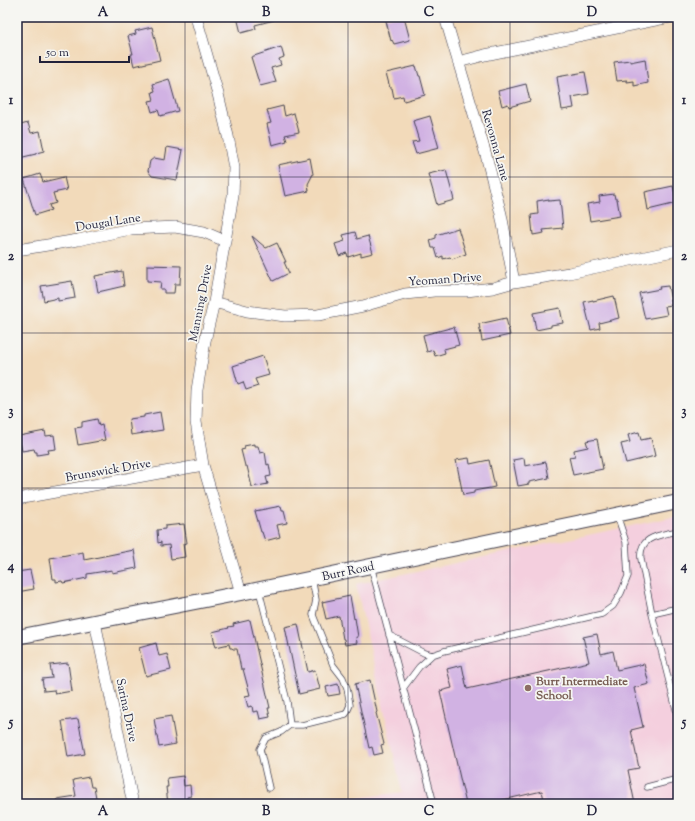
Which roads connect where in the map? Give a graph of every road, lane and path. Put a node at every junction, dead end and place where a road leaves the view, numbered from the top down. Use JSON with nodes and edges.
{"nodes":[{"id":1,"x":196,"y":17,"type":"edge"},
{"id":2,"x":445,"y":17,"type":"edge"},
{"id":3,"x":670,"y":17,"type":"edge"},
{"id":4,"x":458,"y":62,"type":"junction"},
{"id":5,"x":225,"y":241,"type":"junction"},
{"id":6,"x":17,"y":250,"type":"edge"},
{"id":7,"x":678,"y":250,"type":"edge"},
{"id":8,"x":514,"y":282,"type":"junction"},
{"id":9,"x":214,"y":302,"type":"junction"},
{"id":10,"x":203,"y":466,"type":"junction"},
{"id":11,"x":17,"y":499,"type":"edge"},
{"id":12,"x":678,"y":502,"type":"edge"},
{"id":13,"x":617,"y":514,"type":"junction"},
{"id":14,"x":678,"y":531,"type":"edge"},
{"id":15,"x":371,"y":566,"type":"junction"},
{"id":16,"x":312,"y":578,"type":"junction"},
{"id":17,"x":259,"y":589,"type":"junction"},
{"id":18,"x":241,"y":593,"type":"junction"},
{"id":19,"x":678,"y":608,"type":"edge"},
{"id":20,"x":652,"y":614,"type":"junction"},
{"id":21,"x":95,"y":622,"type":"junction"},
{"id":22,"x":390,"y":635,"type":"junction"},
{"id":23,"x":17,"y":637,"type":"edge"},
{"id":24,"x":432,"y":654,"type":"junction"},
{"id":25,"x":404,"y":687,"type":"junction"},
{"id":26,"x":678,"y":716,"type":"edge"},
{"id":27,"x":290,"y":725,"type":"junction"},
{"id":28,"x":678,"y":779,"type":"edge"},
{"id":29,"x":647,"y":787,"type":"dead end"},
{"id":30,"x":269,"y":788,"type":"dead end"},
{"id":31,"x":133,"y":804,"type":"edge"},
{"id":32,"x":434,"y":804,"type":"edge"}],
"edges":[{"from":1,"to":5,"type":"street","name":"Manning Drive"},
{"from":2,"to":4,"type":"street","name":"Revonna Lane"},
{"from":3,"to":4,"type":"street"},
{"from":4,"to":8,"type":"street","name":"Revonna Lane"},
{"from":5,"to":6,"type":"street","name":"Dougal Lane"},
{"from":5,"to":9,"type":"street","name":"Manning Drive"},
{"from":7,"to":8,"type":"street","name":"Yeoman Drive"},
{"from":8,"to":9,"type":"street","name":"Yeoman Drive"},
{"from":9,"to":10,"type":"street","name":"Manning Drive"},
{"from":10,"to":11,"type":"street","name":"Brunswick Drive"},
{"from":10,"to":18,"type":"street","name":"Manning Drive"},
{"from":12,"to":13,"type":"street","name":"Burr Road"},
{"from":13,"to":15,"type":"street","name":"Burr Road"},
{"from":13,"to":24,"type":"lane"},
{"from":14,"to":20,"type":"lane"},
{"from":15,"to":16,"type":"street","name":"Burr Road"},
{"from":15,"to":22,"type":"lane"},
{"from":16,"to":17,"type":"street","name":"Burr Road"},
{"from":16,"to":27,"type":"lane"},
{"from":17,"to":18,"type":"street","name":"Burr Road"},
{"from":17,"to":27,"type":"lane"},
{"from":18,"to":21,"type":"street","name":"Burr Road"},
{"from":19,"to":20,"type":"lane"},
{"from":20,"to":26,"type":"lane"},
{"from":21,"to":23,"type":"street","name":"Burr Road"},
{"from":21,"to":31,"type":"street","name":"Sarina Drive"},
{"from":22,"to":24,"type":"lane"},
{"from":22,"to":25,"type":"lane"},
{"from":24,"to":25,"type":"lane"},
{"from":25,"to":32,"type":"lane"},
{"from":27,"to":30,"type":"lane"},
{"from":28,"to":29,"type":"lane"}]}
